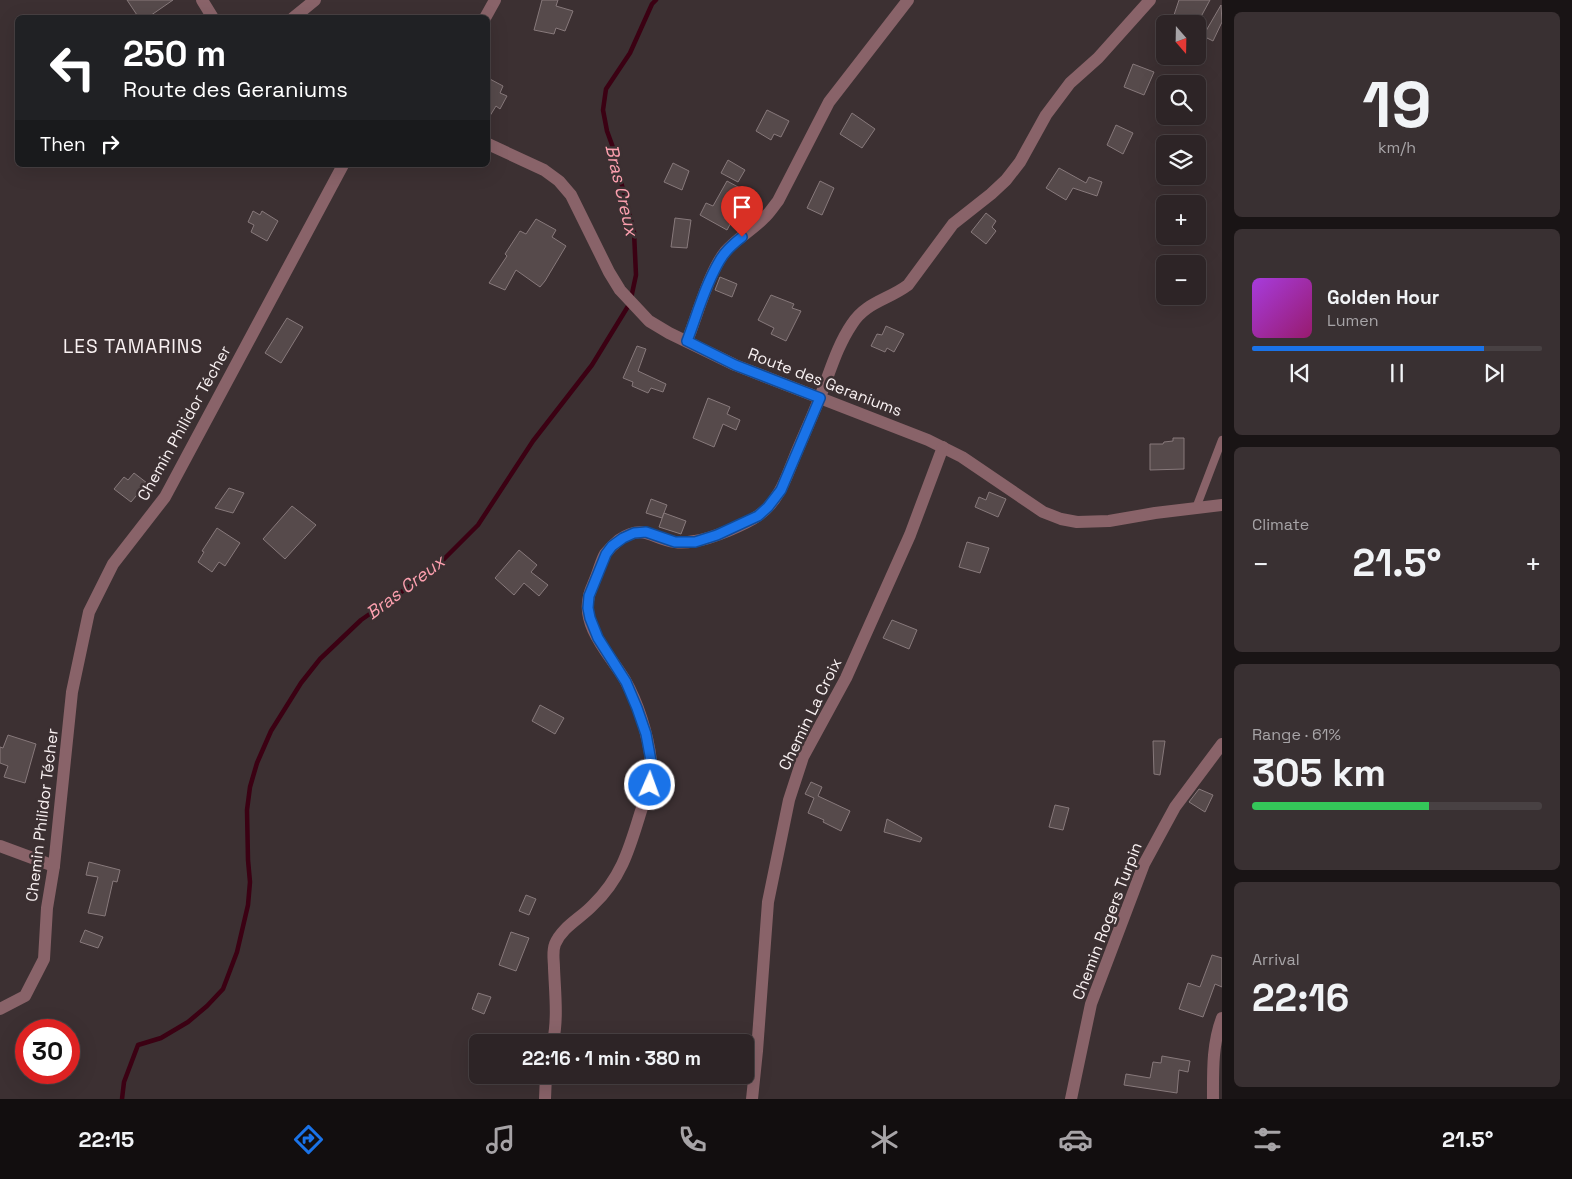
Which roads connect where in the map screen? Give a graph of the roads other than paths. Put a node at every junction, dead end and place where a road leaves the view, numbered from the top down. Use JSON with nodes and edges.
{"nodes":[{"id":1,"x":202,"y":0,"type":"edge"},
{"id":2,"x":315,"y":0,"type":"edge"},
{"id":3,"x":495,"y":0,"type":"edge"},
{"id":4,"x":908,"y":0,"type":"edge"},
{"id":5,"x":1150,"y":0,"type":"edge"},
{"id":6,"x":211,"y":15,"type":"edge"},
{"id":7,"x":298,"y":15,"type":"edge"},
{"id":8,"x":487,"y":15,"type":"edge"},
{"id":9,"x":490,"y":145,"type":"edge"},
{"id":10,"x":342,"y":167,"type":"edge"},
{"id":11,"x":687,"y":341,"type":"junction"},
{"id":12,"x":820,"y":398,"type":"junction"},
{"id":13,"x":1222,"y":440,"type":"edge"},
{"id":14,"x":943,"y":447,"type":"junction"},
{"id":15,"x":1222,"y":505,"type":"edge"},
{"id":16,"x":1196,"y":508,"type":"junction"},
{"id":17,"x":1222,"y":744,"type":"edge"},
{"id":18,"x":0,"y":846,"type":"edge"},
{"id":19,"x":54,"y":866,"type":"junction"},
{"id":20,"x":0,"y":1009,"type":"edge"},
{"id":21,"x":1222,"y":1018,"type":"edge"},
{"id":22,"x":554,"y":1034,"type":"edge"},
{"id":23,"x":546,"y":1084,"type":"edge"},
{"id":24,"x":545,"y":1099,"type":"edge"},
{"id":25,"x":752,"y":1099,"type":"edge"},
{"id":26,"x":1071,"y":1099,"type":"edge"},
{"id":27,"x":1213,"y":1099,"type":"edge"}],
"edges":[{"from":1,"to":6,"type":"street"},
{"from":2,"to":7,"type":"street"},
{"from":3,"to":8,"type":"street"},
{"from":4,"to":11,"type":"street"},
{"from":5,"to":12,"type":"street"},
{"from":9,"to":11,"type":"street","name":"Route des Geraniums"},
{"from":10,"to":19,"type":"street","name":"Chemin Philidor Técher"},
{"from":11,"to":12,"type":"street","name":"Route des Geraniums"},
{"from":12,"to":14,"type":"street","name":"Route des Geraniums"},
{"from":12,"to":22,"type":"street"},
{"from":13,"to":16,"type":"lane"},
{"from":14,"to":16,"type":"street","name":"Route des Geraniums"},
{"from":14,"to":25,"type":"street","name":"Chemin La Croix"},
{"from":15,"to":16,"type":"street","name":"Route des Geraniums"},
{"from":17,"to":26,"type":"street","name":"Chemin Rogers Turpin"},
{"from":18,"to":19,"type":"street"},
{"from":19,"to":20,"type":"street","name":"Chemin Philidor Técher"},
{"from":21,"to":27,"type":"street"},
{"from":23,"to":24,"type":"street"}]}
